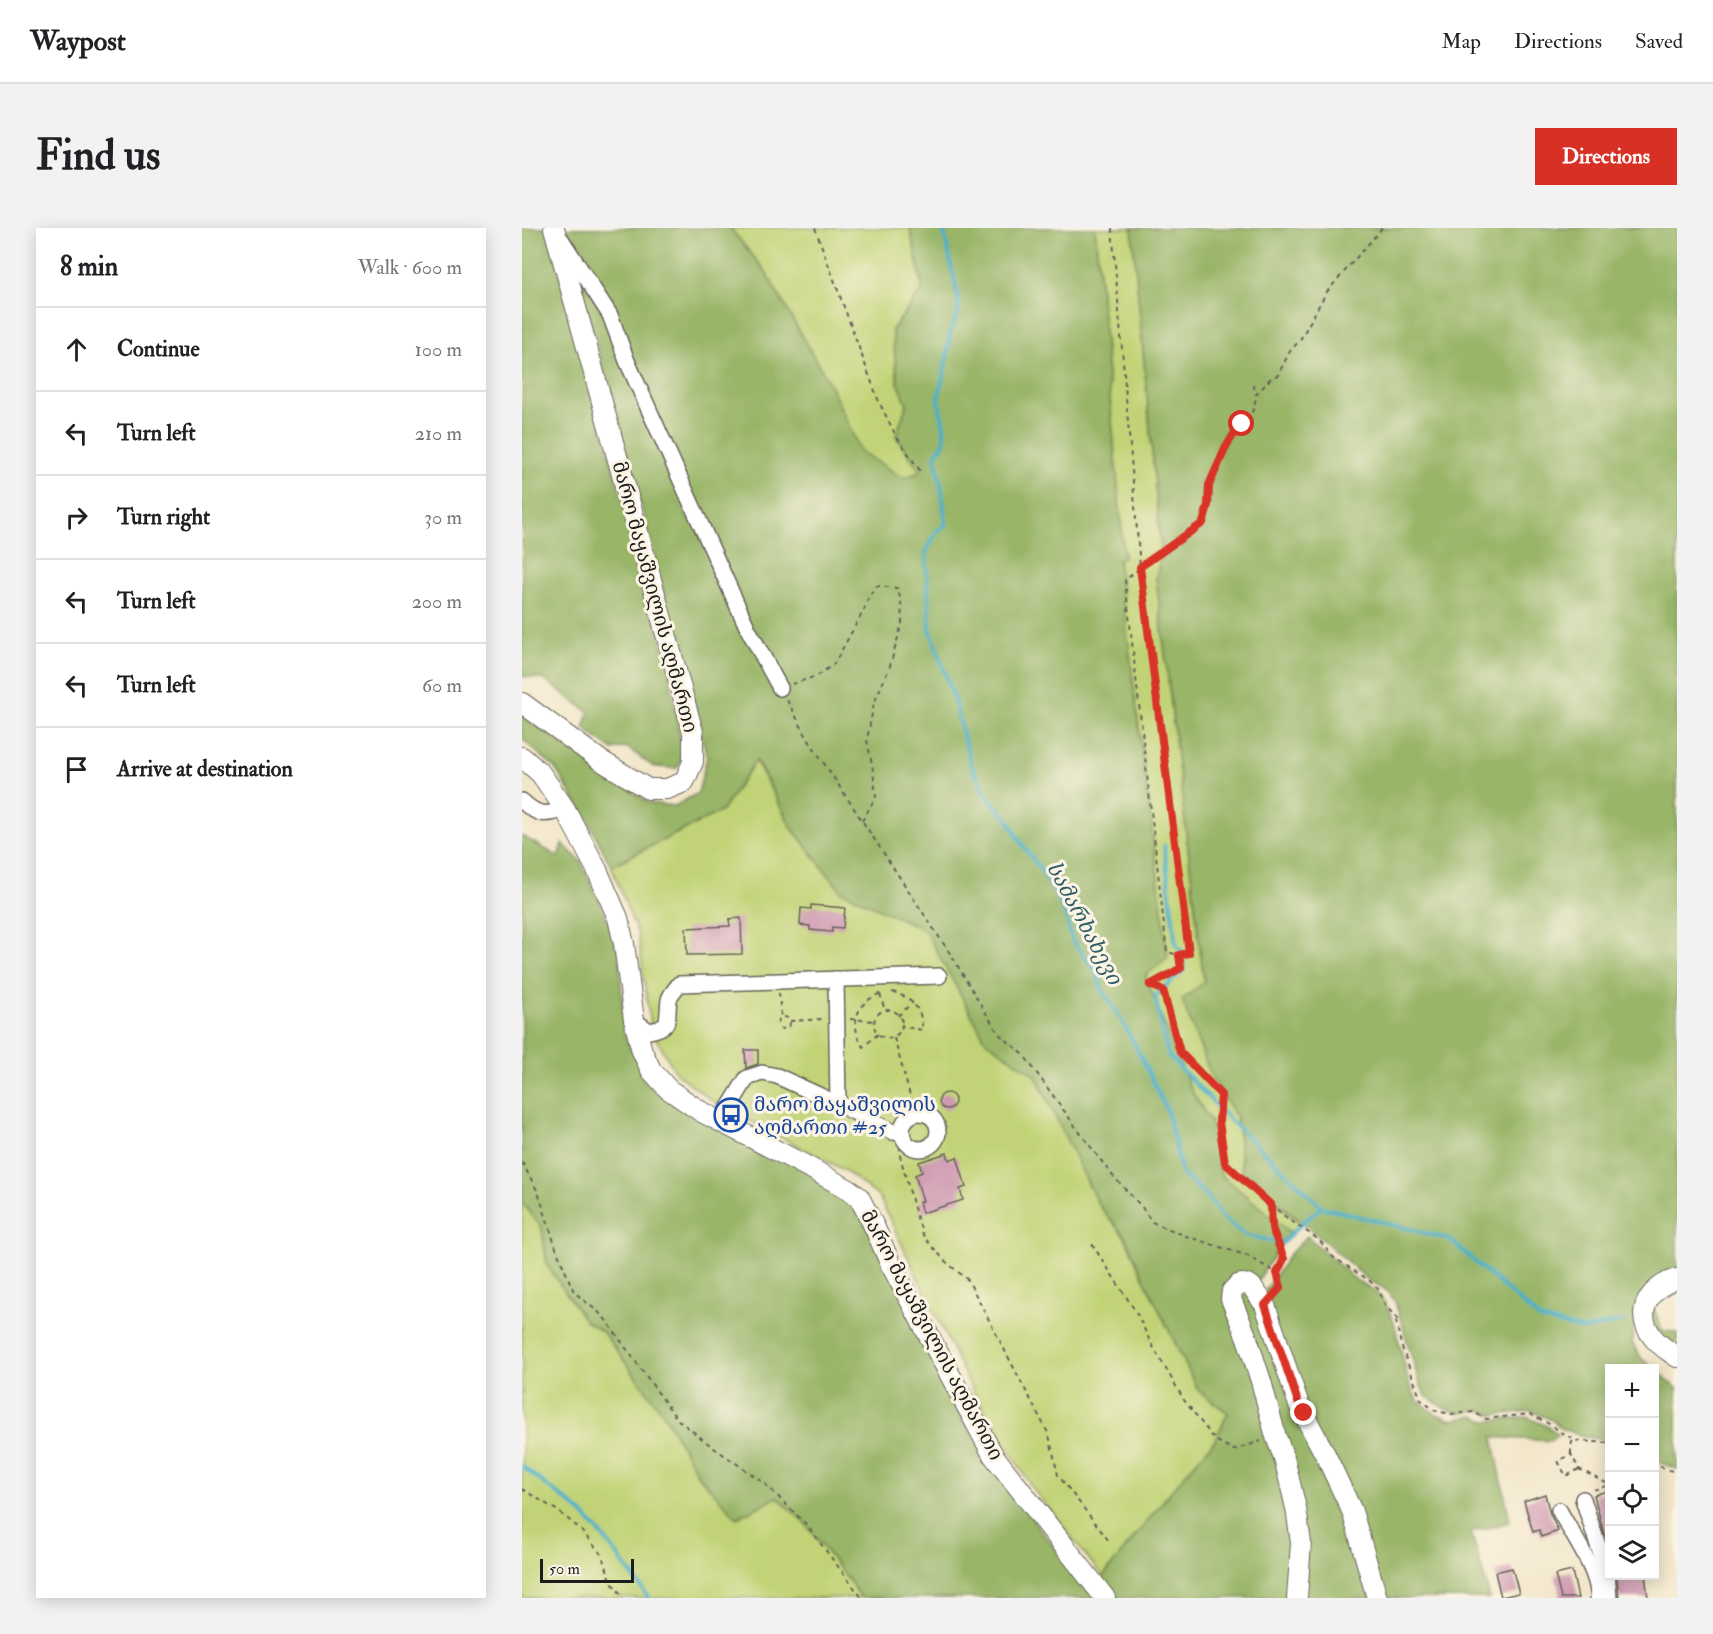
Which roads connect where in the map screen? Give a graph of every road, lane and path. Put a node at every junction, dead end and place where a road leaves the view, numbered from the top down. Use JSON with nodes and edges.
{"nodes":[{"id":1,"x":554,"y":228,"type":"edge"},
{"id":2,"x":815,"y":228,"type":"edge"},
{"id":3,"x":1112,"y":228,"type":"edge"},
{"id":4,"x":1382,"y":228,"type":"edge"},
{"id":5,"x":1253,"y":386,"type":"dead end"},
{"id":6,"x":1256,"y":395,"type":"junction"},
{"id":7,"x":921,"y":472,"type":"dead end"},
{"id":8,"x":1140,"y":567,"type":"junction"},
{"id":9,"x":780,"y":688,"type":"junction"},
{"id":10,"x":522,"y":702,"type":"edge"},
{"id":11,"x":522,"y":757,"type":"edge"},
{"id":12,"x":522,"y":801,"type":"edge"},
{"id":13,"x":565,"y":809,"type":"junction"},
{"id":14,"x":862,"y":821,"type":"junction"},
{"id":15,"x":1179,"y":955,"type":"junction"},
{"id":16,"x":939,"y":976,"type":"dead end"},
{"id":17,"x":836,"y":979,"type":"junction"},
{"id":18,"x":779,"y":981,"type":"junction"},
{"id":19,"x":879,"y":988,"type":"junction"},
{"id":20,"x":893,"y":992,"type":"dead end"},
{"id":21,"x":913,"y":1002,"type":"junction"},
{"id":22,"x":885,"y":1011,"type":"junction"},
{"id":23,"x":898,"y":1016,"type":"junction"},
{"id":24,"x":781,"y":1017,"type":"junction"},
{"id":25,"x":634,"y":1020,"type":"junction"},
{"id":26,"x":902,"y":1026,"type":"junction"},
{"id":27,"x":878,"y":1034,"type":"junction"},
{"id":28,"x":894,"y":1037,"type":"junction"},
{"id":29,"x":838,"y":1104,"type":"junction"},
{"id":30,"x":915,"y":1113,"type":"junction"},
{"id":31,"x":720,"y":1122,"type":"junction"},
{"id":32,"x":903,"y":1136,"type":"junction"},
{"id":33,"x":522,"y":1162,"type":"edge"},
{"id":34,"x":1271,"y":1205,"type":"junction"},
{"id":35,"x":1092,"y":1244,"type":"dead end"},
{"id":36,"x":1277,"y":1273,"type":"junction"},
{"id":37,"x":1677,"y":1279,"type":"edge"},
{"id":38,"x":1265,"y":1305,"type":"junction"},
{"id":39,"x":1677,"y":1358,"type":"edge"},
{"id":40,"x":1276,"y":1437,"type":"junction"},
{"id":41,"x":1573,"y":1439,"type":"junction"},
{"id":42,"x":1605,"y":1443,"type":"edge"},
{"id":43,"x":1571,"y":1454,"type":"junction"},
{"id":44,"x":1659,"y":1464,"type":"edge"},
{"id":45,"x":1579,"y":1469,"type":"junction"},
{"id":46,"x":1677,"y":1472,"type":"edge"},
{"id":47,"x":522,"y":1490,"type":"edge"},
{"id":48,"x":1585,"y":1495,"type":"joint"},
{"id":49,"x":1559,"y":1510,"type":"dead end"},
{"id":50,"x":1109,"y":1541,"type":"dead end"},
{"id":51,"x":624,"y":1598,"type":"edge"},
{"id":52,"x":862,"y":1598,"type":"edge"},
{"id":53,"x":1105,"y":1598,"type":"edge"},
{"id":54,"x":1297,"y":1598,"type":"edge"},
{"id":55,"x":1377,"y":1598,"type":"edge"},
{"id":56,"x":1598,"y":1598,"type":"edge"},
{"id":57,"x":1610,"y":1598,"type":"edge"}],
"edges":[{"from":1,"to":9,"type":"street"},
{"from":1,"to":10,"type":"main road","name":"მარო მაყაშვილის აღმართი"},
{"from":2,"to":7,"type":"path"},
{"from":3,"to":8,"type":"path"},
{"from":4,"to":6,"type":"path"},
{"from":5,"to":6,"type":"path"},
{"from":6,"to":8,"type":"path"},
{"from":8,"to":15,"type":"path"},
{"from":8,"to":15,"type":"path"},
{"from":9,"to":14,"type":"path"},
{"from":9,"to":14,"type":"path"},
{"from":11,"to":13,"type":"main road","name":"მარო მაყაშვილის აღმართი"},
{"from":12,"to":13,"type":"street"},
{"from":13,"to":25,"type":"main road","name":"მარო მაყაშვილის აღმართი"},
{"from":14,"to":36,"type":"path"},
{"from":15,"to":34,"type":"path"},
{"from":16,"to":19,"type":"street"},
{"from":17,"to":18,"type":"street"},
{"from":17,"to":19,"type":"street"},
{"from":17,"to":29,"type":"street"},
{"from":18,"to":24,"type":"path"},
{"from":18,"to":25,"type":"street"},
{"from":19,"to":22,"type":"path"},
{"from":19,"to":27,"type":"path"},
{"from":20,"to":21,"type":"path"},
{"from":21,"to":23,"type":"path"},
{"from":21,"to":26,"type":"path"},
{"from":22,"to":23,"type":"path"},
{"from":22,"to":27,"type":"path"},
{"from":23,"to":26,"type":"path"},
{"from":24,"to":24,"type":"path"},
{"from":25,"to":31,"type":"main road","name":"მარო მაყაშვილის აღმართი"},
{"from":26,"to":28,"type":"path"},
{"from":27,"to":28,"type":"path"},
{"from":28,"to":30,"type":"path"},
{"from":29,"to":31,"type":"street"},
{"from":29,"to":32,"type":"street"},
{"from":30,"to":32,"type":"street"},
{"from":30,"to":32,"type":"street"},
{"from":31,"to":53,"type":"main road","name":"მარო მაყაშვილის აღმართი"},
{"from":32,"to":50,"type":"path"},
{"from":33,"to":52,"type":"path"},
{"from":34,"to":36,"type":"path"},
{"from":34,"to":41,"type":"path"},
{"from":35,"to":40,"type":"path"},
{"from":36,"to":38,"type":"path"},
{"from":37,"to":39,"type":"main road"},
{"from":38,"to":40,"type":"main road"},
{"from":38,"to":55,"type":"main road"},
{"from":40,"to":54,"type":"main road"},
{"from":41,"to":42,"type":"path"},
{"from":41,"to":43,"type":"path"},
{"from":43,"to":45,"type":"path"},
{"from":43,"to":45,"type":"path"},
{"from":44,"to":46,"type":"path"},
{"from":45,"to":48,"type":"path"},
{"from":47,"to":51,"type":"path"},
{"from":48,"to":57,"type":"street"},
{"from":49,"to":56,"type":"street"}]}
